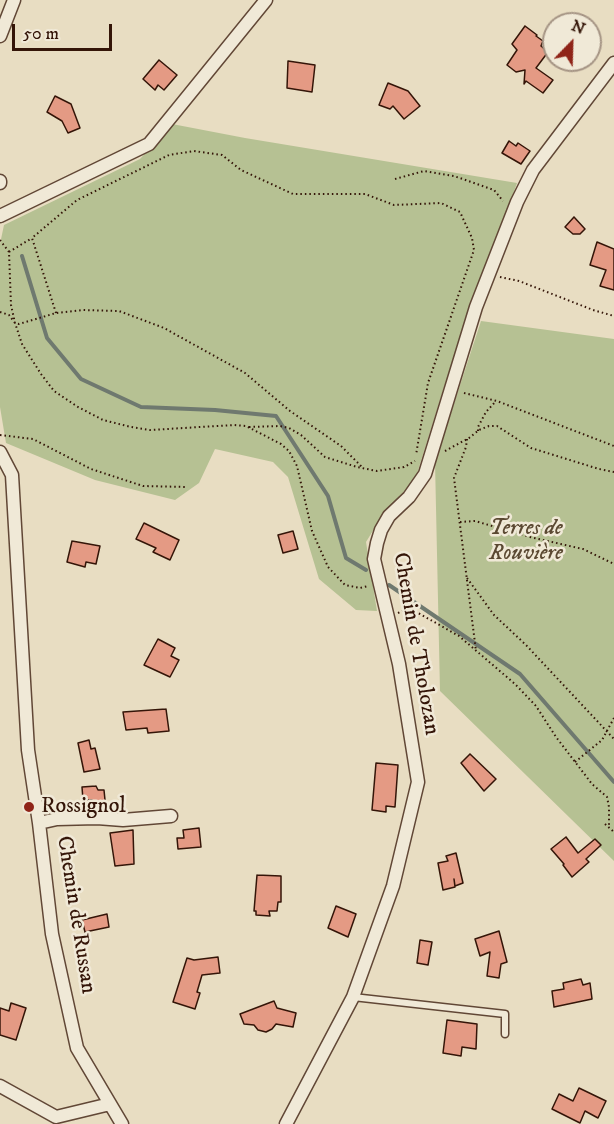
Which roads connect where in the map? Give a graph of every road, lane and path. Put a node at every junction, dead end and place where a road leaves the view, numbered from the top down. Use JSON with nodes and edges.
{"nodes":[{"id":1,"x":14,"y":0,"type":"edge"},
{"id":2,"x":266,"y":0,"type":"edge"},
{"id":3,"x":0,"y":36,"type":"edge"},
{"id":4,"x":614,"y":63,"type":"edge"},
{"id":5,"x":395,"y":179,"type":"dead end"},
{"id":6,"x":513,"y":212,"type":"junction"},
{"id":7,"x":0,"y":216,"type":"edge"},
{"id":8,"x":32,"y":238,"type":"junction"},
{"id":9,"x":0,"y":240,"type":"edge"},
{"id":10,"x":9,"y":252,"type":"junction"},
{"id":11,"x":488,"y":274,"type":"junction"},
{"id":12,"x":0,"y":312,"type":"edge"},
{"id":13,"x":56,"y":313,"type":"junction"},
{"id":14,"x":614,"y":316,"type":"edge"},
{"id":15,"x":15,"y":323,"type":"junction"},
{"id":16,"x":450,"y":391,"type":"junction"},
{"id":17,"x":496,"y":401,"type":"junction"},
{"id":18,"x":478,"y":431,"type":"dead end"},
{"id":19,"x":0,"y":435,"type":"edge"},
{"id":20,"x":467,"y":439,"type":"dead end"},
{"id":21,"x":614,"y":446,"type":"edge"},
{"id":22,"x":0,"y":452,"type":"edge"},
{"id":23,"x":416,"y":461,"type":"dead end"},
{"id":24,"x":363,"y":468,"type":"dead end"},
{"id":25,"x":187,"y":487,"type":"dead end"},
{"id":26,"x":460,"y":522,"type":"junction"},
{"id":27,"x":614,"y":564,"type":"edge"},
{"id":28,"x":467,"y":578,"type":"junction"},
{"id":29,"x":379,"y":584,"type":"junction"},
{"id":30,"x":387,"y":617,"type":"junction"},
{"id":31,"x":476,"y":651,"type":"junction"},
{"id":32,"x":614,"y":718,"type":"edge"},
{"id":33,"x":606,"y":730,"type":"junction"},
{"id":34,"x":614,"y":739,"type":"edge"},
{"id":35,"x":575,"y":762,"type":"junction"},
{"id":36,"x":171,"y":816,"type":"dead end"},
{"id":37,"x":39,"y":823,"type":"junction"},
{"id":38,"x":605,"y":824,"type":"dead end"},
{"id":39,"x":609,"y":827,"type":"junction"},
{"id":40,"x":614,"y":832,"type":"edge"},
{"id":41,"x":353,"y":997,"type":"junction"},
{"id":42,"x":505,"y":1034,"type":"dead end"},
{"id":43,"x":0,"y":1086,"type":"edge"},
{"id":44,"x":110,"y":1104,"type":"junction"},
{"id":45,"x":122,"y":1124,"type":"edge"},
{"id":46,"x":286,"y":1124,"type":"edge"}],
"edges":[{"from":1,"to":3,"type":"street"},
{"from":2,"to":7,"type":"street"},
{"from":4,"to":6,"type":"street","name":"Chemin de Tholozan"},
{"from":5,"to":6,"type":"path"},
{"from":6,"to":11,"type":"street","name":"Chemin de Tholozan"},
{"from":8,"to":10,"type":"path"},
{"from":8,"to":13,"type":"path"},
{"from":8,"to":23,"type":"path"},
{"from":9,"to":10,"type":"path"},
{"from":10,"to":15,"type":"path"},
{"from":11,"to":14,"type":"path"},
{"from":11,"to":16,"type":"street","name":"Chemin de Tholozan"},
{"from":12,"to":15,"type":"path"},
{"from":13,"to":15,"type":"path"},
{"from":13,"to":24,"type":"path"},
{"from":15,"to":29,"type":"path"},
{"from":16,"to":17,"type":"path"},
{"from":16,"to":29,"type":"street","name":"Chemin de Tholozan"},
{"from":17,"to":18,"type":"path"},
{"from":17,"to":21,"type":"path"},
{"from":19,"to":25,"type":"path"},
{"from":20,"to":26,"type":"path"},
{"from":22,"to":37,"type":"street","name":"Chemin de Russan"},
{"from":26,"to":27,"type":"path"},
{"from":26,"to":28,"type":"path"},
{"from":28,"to":31,"type":"path"},
{"from":28,"to":33,"type":"path"},
{"from":29,"to":30,"type":"street","name":"Chemin de Tholozan"},
{"from":30,"to":31,"type":"path"},
{"from":30,"to":41,"type":"street","name":"Chemin de Tholozan"},
{"from":31,"to":35,"type":"path"},
{"from":32,"to":33,"type":"path"},
{"from":33,"to":34,"type":"path"},
{"from":33,"to":35,"type":"path"},
{"from":35,"to":39,"type":"path"},
{"from":36,"to":37,"type":"street"},
{"from":37,"to":44,"type":"street","name":"Chemin de Russan"},
{"from":38,"to":39,"type":"path"},
{"from":39,"to":40,"type":"path"},
{"from":41,"to":42,"type":"lane"},
{"from":41,"to":46,"type":"street","name":"Chemin de Tholozan"},
{"from":43,"to":44,"type":"street"},
{"from":44,"to":45,"type":"street","name":"Chemin de Russan"}]}
